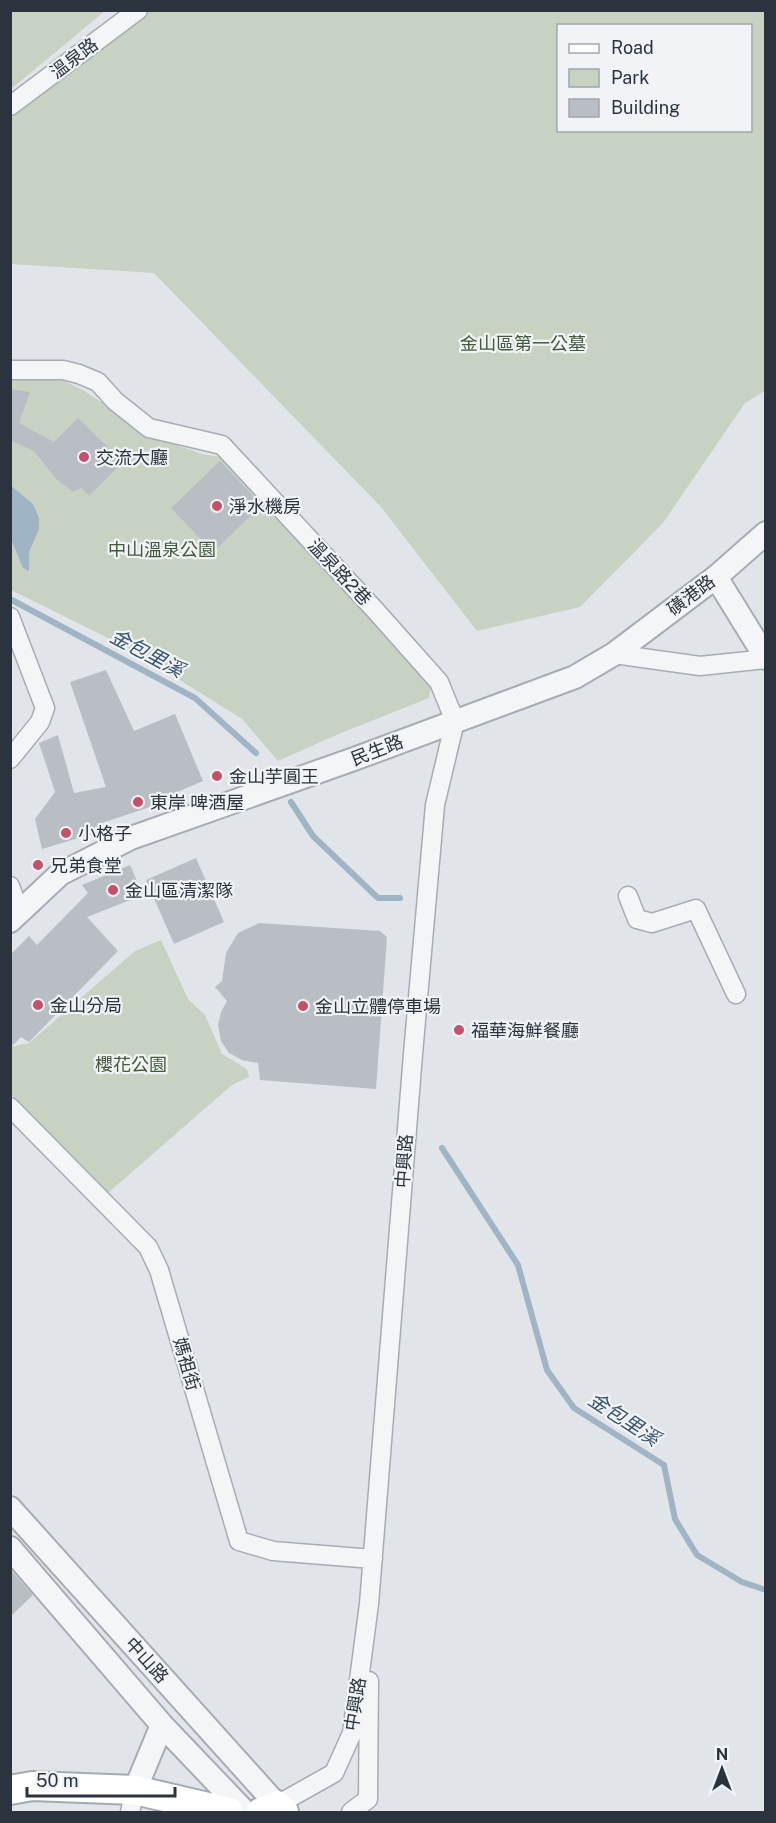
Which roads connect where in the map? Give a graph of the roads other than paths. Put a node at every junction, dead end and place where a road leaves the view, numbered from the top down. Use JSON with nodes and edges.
{"nodes":[{"id":1,"x":138,"y":10,"type":"edge"},
{"id":2,"x":10,"y":106,"type":"edge"},
{"id":3,"x":10,"y":370,"type":"edge"},
{"id":4,"x":765,"y":533,"type":"edge"},
{"id":5,"x":716,"y":577,"type":"junction"},
{"id":6,"x":10,"y":617,"type":"edge"},
{"id":7,"x":614,"y":654,"type":"junction"},
{"id":8,"x":765,"y":659,"type":"edge"},
{"id":9,"x":455,"y":721,"type":"junction"},
{"id":10,"x":10,"y":759,"type":"edge"},
{"id":11,"x":10,"y":886,"type":"edge"},
{"id":12,"x":628,"y":896,"type":"dead end"},
{"id":13,"x":15,"y":916,"type":"edge"},
{"id":14,"x":736,"y":994,"type":"dead end"},
{"id":15,"x":10,"y":1107,"type":"edge"},
{"id":16,"x":10,"y":1508,"type":"edge"},
{"id":17,"x":10,"y":1548,"type":"edge"},
{"id":18,"x":373,"y":1559,"type":"junction"},
{"id":19,"x":369,"y":1604,"type":"junction"},
{"id":20,"x":162,"y":1725,"type":"junction"},
{"id":21,"x":10,"y":1790,"type":"edge"},
{"id":22,"x":133,"y":1801,"type":"edge"},
{"id":23,"x":368,"y":1806,"type":"edge"},
{"id":24,"x":274,"y":1810,"type":"edge"},
{"id":25,"x":230,"y":1812,"type":"edge"},
{"id":26,"x":245,"y":1812,"type":"edge"},
{"id":27,"x":351,"y":1812,"type":"edge"}],
"edges":[{"from":1,"to":2,"type":"street","name":"溫泉路"},
{"from":3,"to":9,"type":"street","name":"溫泉路2巷"},
{"from":4,"to":5,"type":"street","name":"磺港路"},
{"from":5,"to":7,"type":"street","name":"磺港路"},
{"from":5,"to":8,"type":"street"},
{"from":6,"to":10,"type":"street"},
{"from":7,"to":8,"type":"street"},
{"from":7,"to":9,"type":"street","name":"民生路"},
{"from":9,"to":13,"type":"street","name":"民生路"},
{"from":9,"to":18,"type":"street","name":"中興路"},
{"from":11,"to":13,"type":"street"},
{"from":12,"to":14,"type":"street"},
{"from":15,"to":18,"type":"street","name":"媽祖街"},
{"from":16,"to":24,"type":"street","name":"中山路"},
{"from":17,"to":20,"type":"street","name":"中山路"},
{"from":18,"to":19,"type":"street","name":"中興路"},
{"from":19,"to":23,"type":"street","name":"中興路"},
{"from":19,"to":24,"type":"street","name":"中興路"},
{"from":20,"to":22,"type":"street"},
{"from":20,"to":26,"type":"street","name":"中山路"},
{"from":21,"to":22,"type":"main road"},
{"from":22,"to":25,"type":"main road"},
{"from":23,"to":27,"type":"street","name":"中興路"}]}
